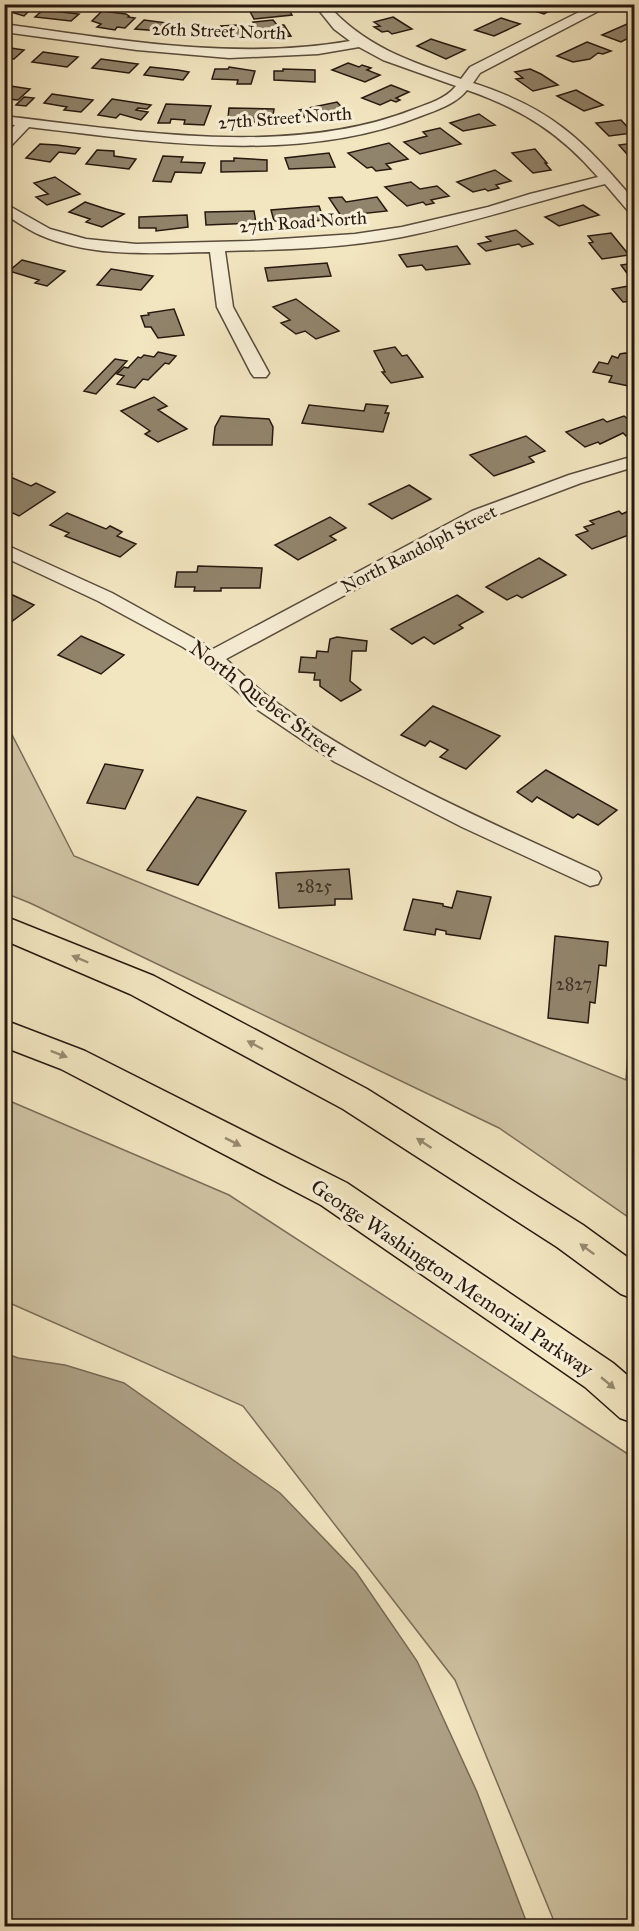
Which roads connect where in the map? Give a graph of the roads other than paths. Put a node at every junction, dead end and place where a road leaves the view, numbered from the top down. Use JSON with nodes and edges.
{"nodes":[{"id":1,"x":321,"y":4,"type":"edge"},
{"id":2,"x":606,"y":4,"type":"edge"},
{"id":3,"x":4,"y":28,"type":"edge"},
{"id":4,"x":360,"y":44,"type":"junction"},
{"id":5,"x":464,"y":86,"type":"junction"},
{"id":6,"x":4,"y":120,"type":"edge"},
{"id":7,"x":25,"y":123,"type":"junction"},
{"id":8,"x":4,"y":145,"type":"edge"},
{"id":9,"x":607,"y":178,"type":"junction"},
{"id":10,"x":4,"y":207,"type":"edge"},
{"id":11,"x":634,"y":209,"type":"edge"},
{"id":12,"x":217,"y":247,"type":"junction"},
{"id":13,"x":260,"y":373,"type":"dead end"},
{"id":14,"x":634,"y":461,"type":"edge"},
{"id":15,"x":4,"y":550,"type":"edge"},
{"id":16,"x":212,"y":658,"type":"junction"},
{"id":17,"x":590,"y":878,"type":"dead end"},
{"id":18,"x":4,"y":927,"type":"edge"},
{"id":19,"x":4,"y":1033,"type":"edge"},
{"id":20,"x":634,"y":1283,"type":"edge"},
{"id":21,"x":634,"y":1405,"type":"edge"}],
"edges":[{"from":1,"to":4,"type":"street"},
{"from":2,"to":5,"type":"street","name":"27th Street North"},
{"from":3,"to":4,"type":"street","name":"26th Street North"},
{"from":4,"to":5,"type":"street"},
{"from":5,"to":7,"type":"street","name":"27th Street North"},
{"from":5,"to":9,"type":"street"},
{"from":6,"to":7,"type":"street","name":"27th Street North"},
{"from":7,"to":8,"type":"street"},
{"from":9,"to":11,"type":"street"},
{"from":9,"to":12,"type":"street","name":"27th Road North"},
{"from":10,"to":12,"type":"street","name":"27th Road North"},
{"from":12,"to":13,"type":"street"},
{"from":14,"to":16,"type":"street","name":"North Randolph Street"},
{"from":15,"to":16,"type":"street","name":"North Quebec Street"},
{"from":16,"to":17,"type":"street","name":"North Quebec Street"},
{"from":20,"to":18,"type":"highway","one_way":true},
{"from":19,"to":21,"type":"highway","name":"George Washington Memorial Parkway","one_way":true}]}
